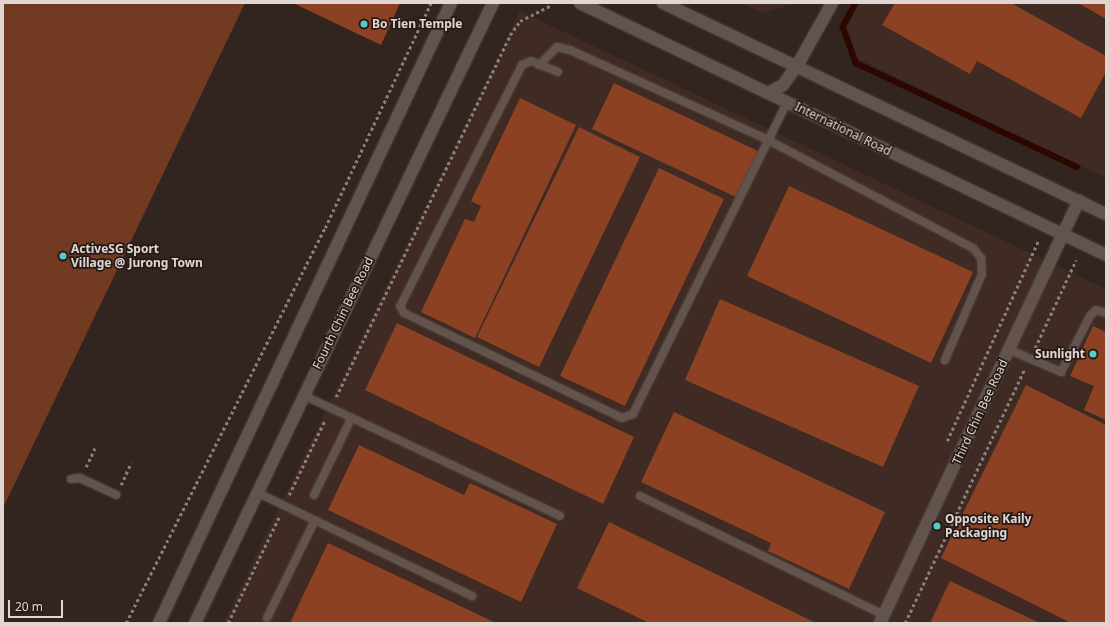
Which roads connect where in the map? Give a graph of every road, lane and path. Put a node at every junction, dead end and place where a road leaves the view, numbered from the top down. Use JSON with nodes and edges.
{"nodes":[{"id":1,"x":431,"y":3,"type":"edge"},
{"id":2,"x":451,"y":3,"type":"edge"},
{"id":3,"x":493,"y":3,"type":"edge"},
{"id":4,"x":580,"y":3,"type":"edge"},
{"id":5,"x":662,"y":3,"type":"edge"},
{"id":6,"x":832,"y":3,"type":"edge"},
{"id":7,"x":552,"y":5,"type":"dead end"},
{"id":8,"x":540,"y":65,"type":"junction"},
{"id":9,"x":797,"y":66,"type":"junction"},
{"id":10,"x":558,"y":72,"type":"dead end"},
{"id":11,"x":768,"y":93,"type":"junction"},
{"id":12,"x":787,"y":102,"type":"junction"},
{"id":13,"x":768,"y":140,"type":"junction"},
{"id":14,"x":1079,"y":201,"type":"junction"},
{"id":15,"x":1106,"y":214,"type":"edge"},
{"id":16,"x":1064,"y":235,"type":"junction"},
{"id":17,"x":1038,"y":241,"type":"dead end"},
{"id":18,"x":1106,"y":256,"type":"edge"},
{"id":19,"x":1076,"y":260,"type":"dead end"},
{"id":20,"x":1106,"y":313,"type":"edge"},
{"id":21,"x":1010,"y":350,"type":"junction"},
{"id":22,"x":945,"y":360,"type":"dead end"},
{"id":23,"x":1029,"y":360,"type":"junction"},
{"id":24,"x":303,"y":395,"type":"junction"},
{"id":25,"x":331,"y":409,"type":"junction"},
{"id":26,"x":351,"y":419,"type":"junction"},
{"id":27,"x":946,"y":443,"type":"dead end"},
{"id":28,"x":96,"y":446,"type":"dead end"},
{"id":29,"x":131,"y":463,"type":"dead end"},
{"id":30,"x":80,"y":478,"type":"junction"},
{"id":31,"x":71,"y":479,"type":"dead end"},
{"id":32,"x":256,"y":492,"type":"junction"},
{"id":33,"x":116,"y":495,"type":"joint"},
{"id":34,"x":314,"y":495,"type":"dead end"},
{"id":35,"x":640,"y":496,"type":"dead end"},
{"id":36,"x":284,"y":506,"type":"junction"},
{"id":37,"x":560,"y":516,"type":"dead end"},
{"id":38,"x":315,"y":520,"type":"junction"},
{"id":39,"x":472,"y":596,"type":"dead end"},
{"id":40,"x":267,"y":618,"type":"dead end"},
{"id":41,"x":882,"y":619,"type":"edge"},
{"id":42,"x":126,"y":623,"type":"edge"},
{"id":43,"x":159,"y":623,"type":"edge"},
{"id":44,"x":195,"y":623,"type":"edge"},
{"id":45,"x":228,"y":623,"type":"edge"},
{"id":46,"x":905,"y":623,"type":"edge"}],
"edges":[{"from":1,"to":42,"type":"path"},
{"from":2,"to":43,"type":"street"},
{"from":3,"to":24,"type":"street","name":"Fourth Chin Bee Road"},
{"from":4,"to":11,"type":"street","name":"International Road"},
{"from":5,"to":9,"type":"street"},
{"from":6,"to":9,"type":"street"},
{"from":7,"to":25,"type":"path"},
{"from":8,"to":10,"type":"lane"},
{"from":8,"to":13,"type":"lane"},
{"from":8,"to":13,"type":"lane"},
{"from":9,"to":11,"type":"street"},
{"from":9,"to":14,"type":"street"},
{"from":11,"to":12,"type":"street","name":"International Road"},
{"from":12,"to":13,"type":"lane"},
{"from":12,"to":16,"type":"street","name":"International Road"},
{"from":13,"to":22,"type":"lane"},
{"from":14,"to":15,"type":"street"},
{"from":14,"to":16,"type":"street","name":"Third Chin Bee Road"},
{"from":16,"to":18,"type":"street","name":"International Road"},
{"from":16,"to":21,"type":"street","name":"Third Chin Bee Road"},
{"from":17,"to":27,"type":"path"},
{"from":19,"to":23,"type":"path"},
{"from":20,"to":23,"type":"lane"},
{"from":21,"to":23,"type":"lane"},
{"from":21,"to":41,"type":"street","name":"Third Chin Bee Road"},
{"from":23,"to":46,"type":"path"},
{"from":24,"to":25,"type":"lane"},
{"from":24,"to":32,"type":"street","name":"Fourth Chin Bee Road"},
{"from":25,"to":26,"type":"lane"},
{"from":25,"to":36,"type":"path"},
{"from":26,"to":34,"type":"lane"},
{"from":26,"to":37,"type":"lane"},
{"from":28,"to":30,"type":"path"},
{"from":29,"to":33,"type":"path"},
{"from":30,"to":31,"type":"lane"},
{"from":30,"to":33,"type":"lane"},
{"from":32,"to":36,"type":"lane"},
{"from":32,"to":44,"type":"street","name":"Fourth Chin Bee Road"},
{"from":35,"to":41,"type":"lane"},
{"from":36,"to":38,"type":"lane"},
{"from":36,"to":45,"type":"path"},
{"from":38,"to":39,"type":"lane"},
{"from":38,"to":40,"type":"lane"}]}
